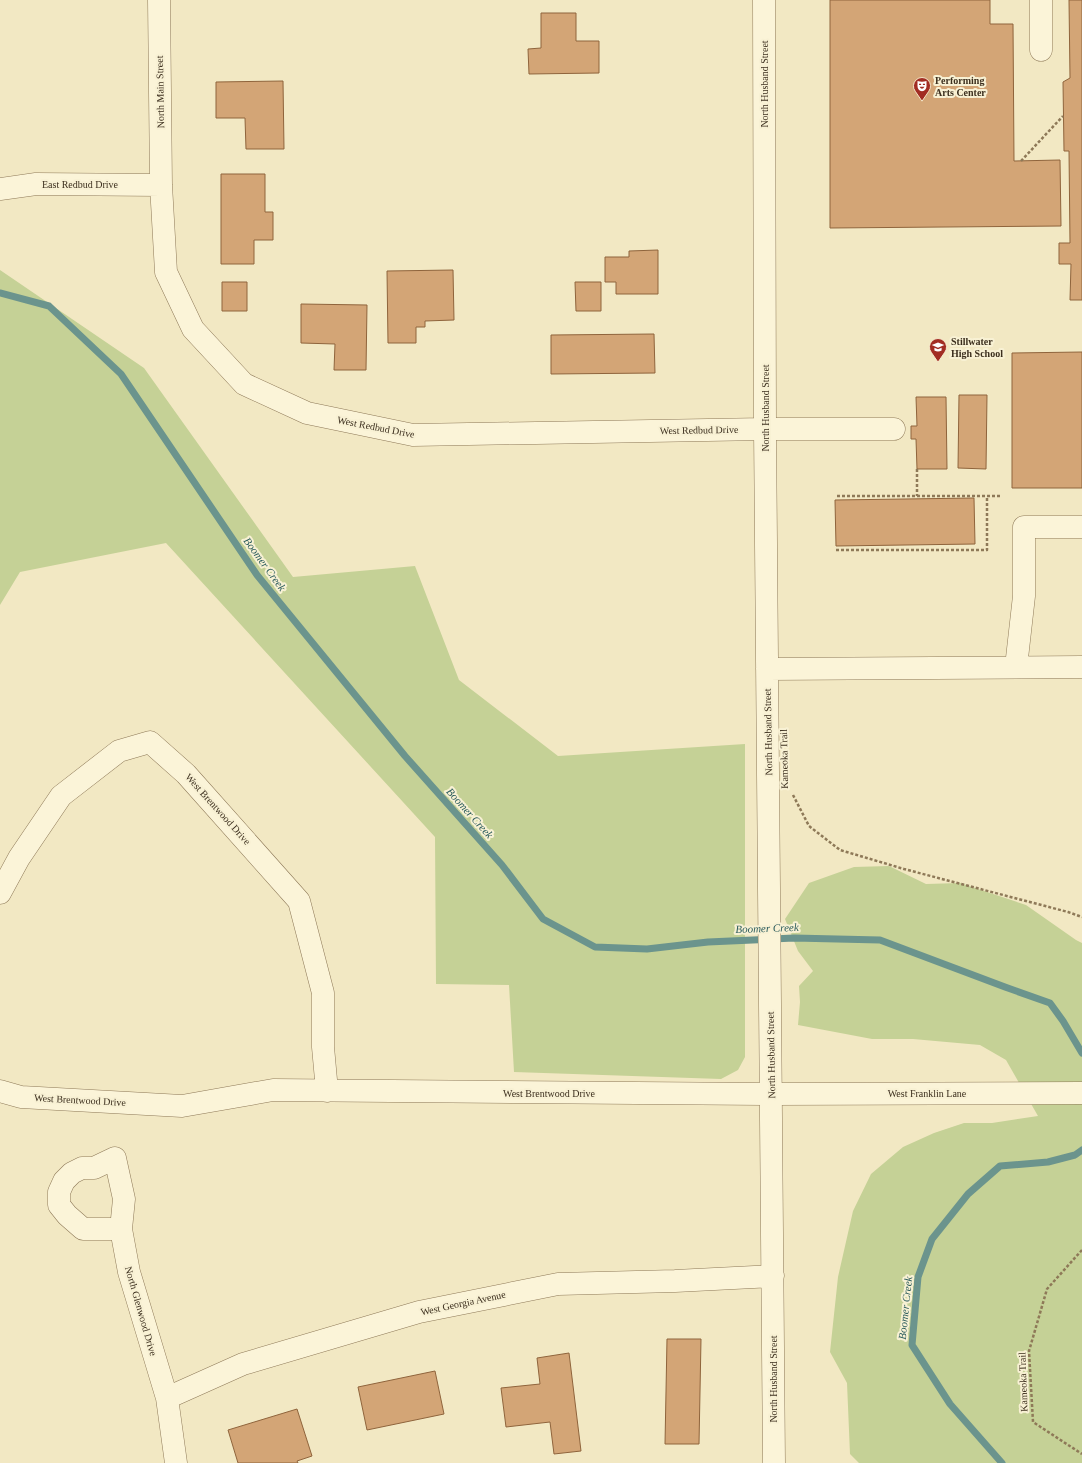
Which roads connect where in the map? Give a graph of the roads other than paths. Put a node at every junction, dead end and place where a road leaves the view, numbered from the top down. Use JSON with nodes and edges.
{"nodes":[{"id":1,"x":159,"y":0,"type":"edge"},
{"id":2,"x":764,"y":0,"type":"edge"},
{"id":3,"x":1041,"y":0,"type":"edge"},
{"id":4,"x":1041,"y":50,"type":"dead end"},
{"id":5,"x":161,"y":185,"type":"junction"},
{"id":6,"x":0,"y":190,"type":"edge"},
{"id":7,"x":765,"y":429,"type":"junction"},
{"id":8,"x":894,"y":429,"type":"dead end"},
{"id":9,"x":1082,"y":527,"type":"edge"},
{"id":10,"x":1016,"y":667,"type":"junction"},
{"id":11,"x":1082,"y":667,"type":"edge"},
{"id":12,"x":767,"y":669,"type":"junction"},
{"id":13,"x":0,"y":893,"type":"edge"},
{"id":14,"x":0,"y":1091,"type":"edge"},
{"id":15,"x":327,"y":1091,"type":"junction"},
{"id":16,"x":1077,"y":1093,"type":"edge"},
{"id":17,"x":771,"y":1094,"type":"junction"},
{"id":18,"x":121,"y":1229,"type":"junction"},
{"id":19,"x":773,"y":1276,"type":"junction"},
{"id":20,"x":167,"y":1398,"type":"junction"},
{"id":21,"x":176,"y":1463,"type":"edge"},
{"id":22,"x":774,"y":1463,"type":"edge"}],
"edges":[{"from":1,"to":5,"type":"street","name":"North Main Street"},
{"from":2,"to":7,"type":"street","name":"North Husband Street"},
{"from":3,"to":4,"type":"street"},
{"from":5,"to":6,"type":"street","name":"East Redbud Drive"},
{"from":5,"to":7,"type":"street","name":"West Redbud Drive"},
{"from":7,"to":8,"type":"street","name":"West Redbud Drive"},
{"from":7,"to":12,"type":"street","name":"North Husband Street"},
{"from":9,"to":10,"type":"street"},
{"from":10,"to":11,"type":"street"},
{"from":10,"to":12,"type":"street"},
{"from":12,"to":17,"type":"street","name":"North Husband Street"},
{"from":13,"to":15,"type":"street","name":"West Brentwood Drive"},
{"from":14,"to":15,"type":"street","name":"West Brentwood Drive"},
{"from":15,"to":17,"type":"street","name":"West Brentwood Drive"},
{"from":16,"to":17,"type":"street","name":"West Franklin Lane"},
{"from":17,"to":19,"type":"street","name":"North Husband Street"},
{"from":18,"to":18,"type":"street","name":"North Glenwood Drive"},
{"from":18,"to":20,"type":"street","name":"North Glenwood Drive"},
{"from":19,"to":20,"type":"street","name":"West Georgia Avenue"},
{"from":19,"to":22,"type":"street","name":"North Husband Street"},
{"from":20,"to":21,"type":"street","name":"North Glenwood Drive"}]}
